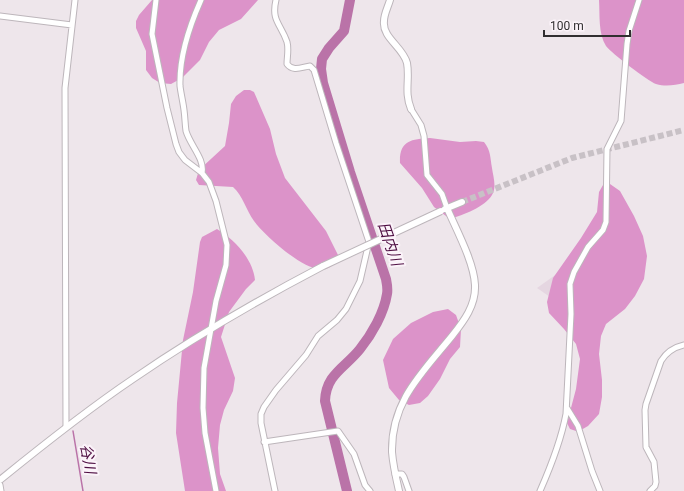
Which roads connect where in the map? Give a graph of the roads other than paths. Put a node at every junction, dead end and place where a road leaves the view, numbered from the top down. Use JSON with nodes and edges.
{"nodes":[{"id":1,"x":75,"y":0,"type":"edge"},
{"id":2,"x":156,"y":0,"type":"edge"},
{"id":3,"x":201,"y":0,"type":"edge"},
{"id":4,"x":276,"y":0,"type":"edge"},
{"id":5,"x":390,"y":0,"type":"edge"},
{"id":6,"x":639,"y":0,"type":"edge"},
{"id":7,"x":0,"y":16,"type":"edge"},
{"id":8,"x":72,"y":25,"type":"junction"},
{"id":9,"x":411,"y":109,"type":"joint"},
{"id":10,"x":202,"y":173,"type":"junction"},
{"id":11,"x":462,"y":202,"type":"tunnel mouth"},
{"id":12,"x":444,"y":209,"type":"junction"},
{"id":13,"x":210,"y":329,"type":"junction"},
{"id":14,"x":684,"y":344,"type":"edge"},
{"id":15,"x":566,"y":407,"type":"junction"},
{"id":16,"x":66,"y":427,"type":"junction"},
{"id":17,"x":264,"y":442,"type":"junction"},
{"id":18,"x":395,"y":474,"type":"junction"},
{"id":19,"x":0,"y":480,"type":"edge"},
{"id":20,"x":0,"y":485,"type":"edge"},
{"id":21,"x":1,"y":491,"type":"edge"},
{"id":22,"x":216,"y":491,"type":"edge"},
{"id":23,"x":275,"y":491,"type":"edge"},
{"id":24,"x":370,"y":491,"type":"edge"},
{"id":25,"x":399,"y":491,"type":"edge"},
{"id":26,"x":408,"y":491,"type":"edge"},
{"id":27,"x":540,"y":491,"type":"edge"},
{"id":28,"x":600,"y":491,"type":"edge"},
{"id":29,"x":650,"y":491,"type":"edge"}],
"edges":[{"from":1,"to":8,"type":"street"},
{"from":2,"to":10,"type":"street"},
{"from":3,"to":10,"type":"street"},
{"from":4,"to":17,"type":"street"},
{"from":5,"to":9,"type":"street"},
{"from":6,"to":15,"type":"street"},
{"from":7,"to":8,"type":"street"},
{"from":8,"to":16,"type":"street"},
{"from":9,"to":12,"type":"street"},
{"from":10,"to":13,"type":"street"},
{"from":11,"to":12,"type":"street"},
{"from":12,"to":13,"type":"street","bridge":true},
{"from":12,"to":18,"type":"street"},
{"from":13,"to":16,"type":"street"},
{"from":13,"to":22,"type":"street"},
{"from":14,"to":29,"type":"street"},
{"from":15,"to":27,"type":"street"},
{"from":15,"to":28,"type":"street"},
{"from":16,"to":19,"type":"street"},
{"from":17,"to":23,"type":"street"},
{"from":17,"to":24,"type":"street"},
{"from":18,"to":25,"type":"street"},
{"from":18,"to":26,"type":"street"},
{"from":20,"to":21,"type":"street"}]}
